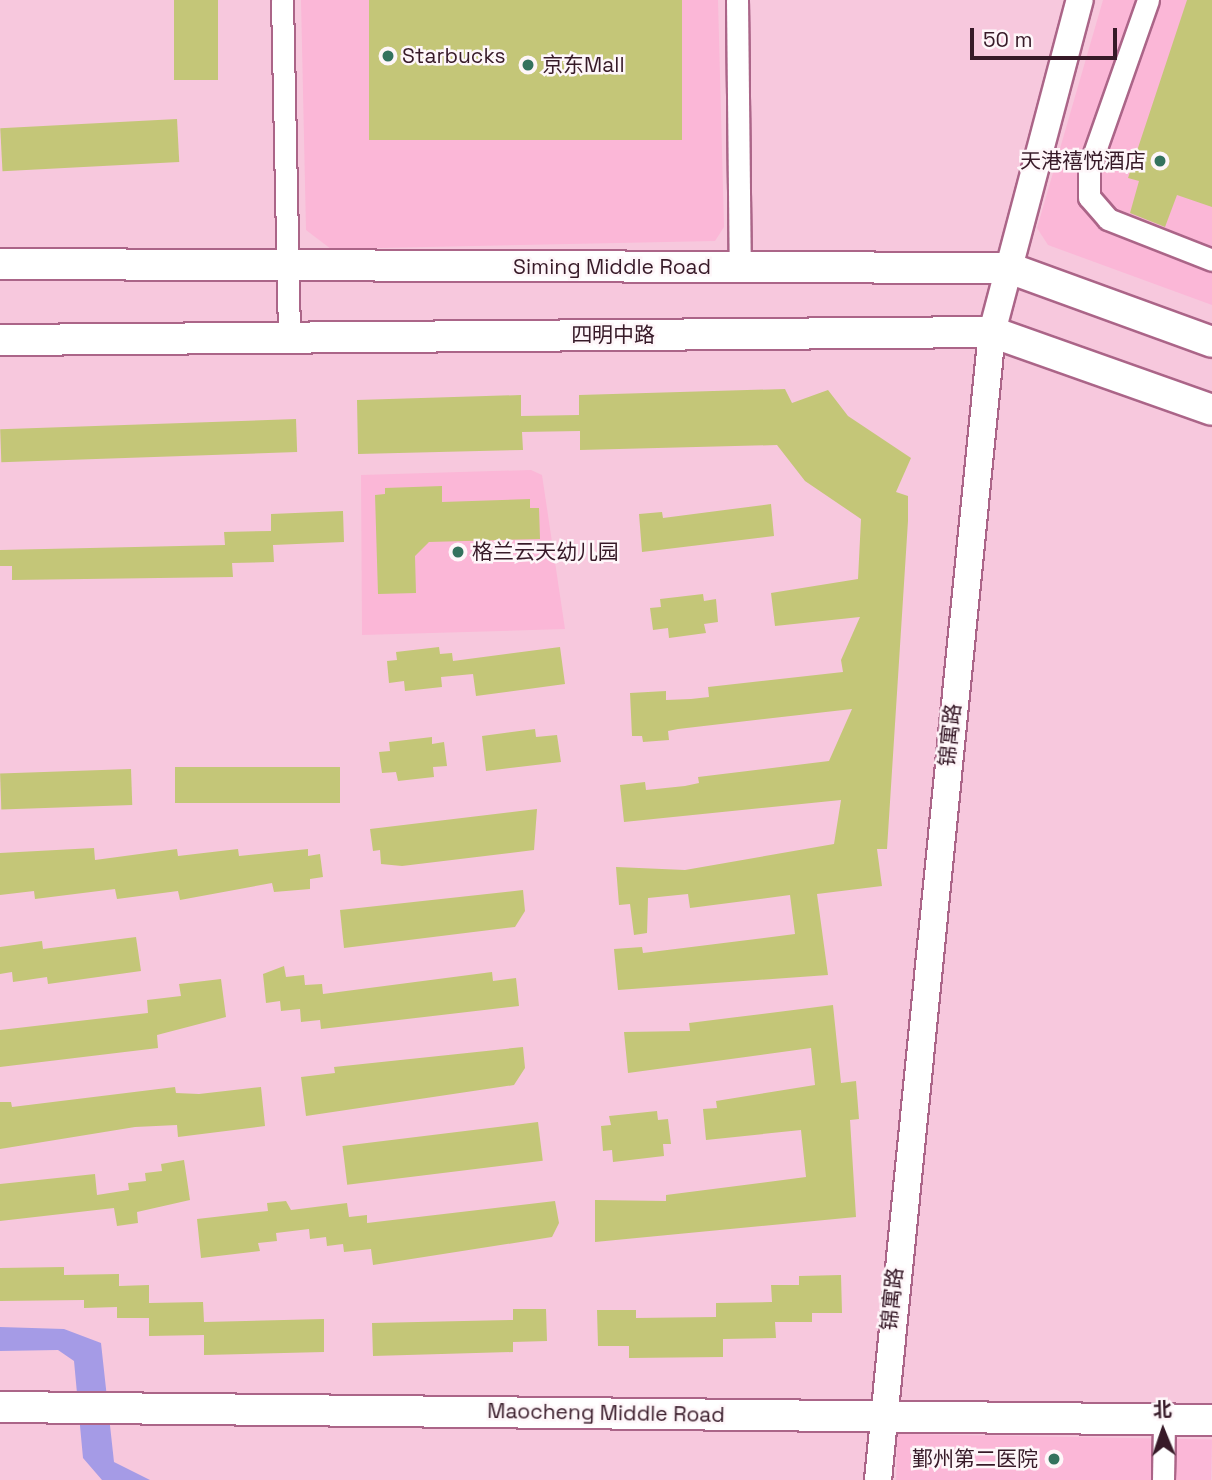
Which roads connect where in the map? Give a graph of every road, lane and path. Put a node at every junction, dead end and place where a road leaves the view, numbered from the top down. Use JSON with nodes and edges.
{"nodes":[{"id":1,"x":282,"y":0,"type":"edge"},
{"id":2,"x":737,"y":0,"type":"edge"},
{"id":3,"x":1080,"y":0,"type":"edge"},
{"id":4,"x":1148,"y":0,"type":"edge"},
{"id":5,"x":1212,"y":260,"type":"edge"},
{"id":6,"x":0,"y":264,"type":"edge"},
{"id":7,"x":288,"y":265,"type":"junction"},
{"id":8,"x":740,"y":267,"type":"junction"},
{"id":9,"x":1009,"y":268,"type":"junction"},
{"id":10,"x":992,"y":332,"type":"junction"},
{"id":11,"x":289,"y":338,"type":"junction"},
{"id":12,"x":0,"y":340,"type":"edge"},
{"id":13,"x":1212,"y":342,"type":"edge"},
{"id":14,"x":1212,"y":410,"type":"edge"},
{"id":15,"x":0,"y":1407,"type":"edge"},
{"id":16,"x":880,"y":1416,"type":"junction"},
{"id":17,"x":1164,"y":1420,"type":"junction"},
{"id":18,"x":1212,"y":1420,"type":"edge"},
{"id":19,"x":878,"y":1480,"type":"edge"},
{"id":20,"x":1163,"y":1480,"type":"edge"}],
"edges":[{"from":1,"to":7,"type":"street"},
{"from":2,"to":8,"type":"street"},
{"from":3,"to":9,"type":"street","name":"锦寓路"},
{"from":4,"to":5,"type":"street"},
{"from":6,"to":7,"type":"main road","name":"Siming Middle Road"},
{"from":7,"to":8,"type":"main road","name":"Siming Middle Road"},
{"from":7,"to":11,"type":"street"},
{"from":8,"to":9,"type":"main road","name":"Siming Middle Road"},
{"from":9,"to":10,"type":"street","name":"锦寓路"},
{"from":9,"to":13,"type":"main road","name":"Siming Middle Road"},
{"from":10,"to":11,"type":"main road","name":"四明中路"},
{"from":10,"to":14,"type":"main road","name":"四明中路"},
{"from":10,"to":16,"type":"street","name":"锦寓路"},
{"from":11,"to":12,"type":"main road","name":"四明中路"},
{"from":15,"to":16,"type":"main road","name":"Maocheng Middle Road"},
{"from":16,"to":17,"type":"main road","name":"Maocheng Middle Road"},
{"from":16,"to":19,"type":"street","name":"锦寓路"},
{"from":17,"to":18,"type":"main road","name":"Maocheng Middle Road"},
{"from":17,"to":20,"type":"street"}]}
